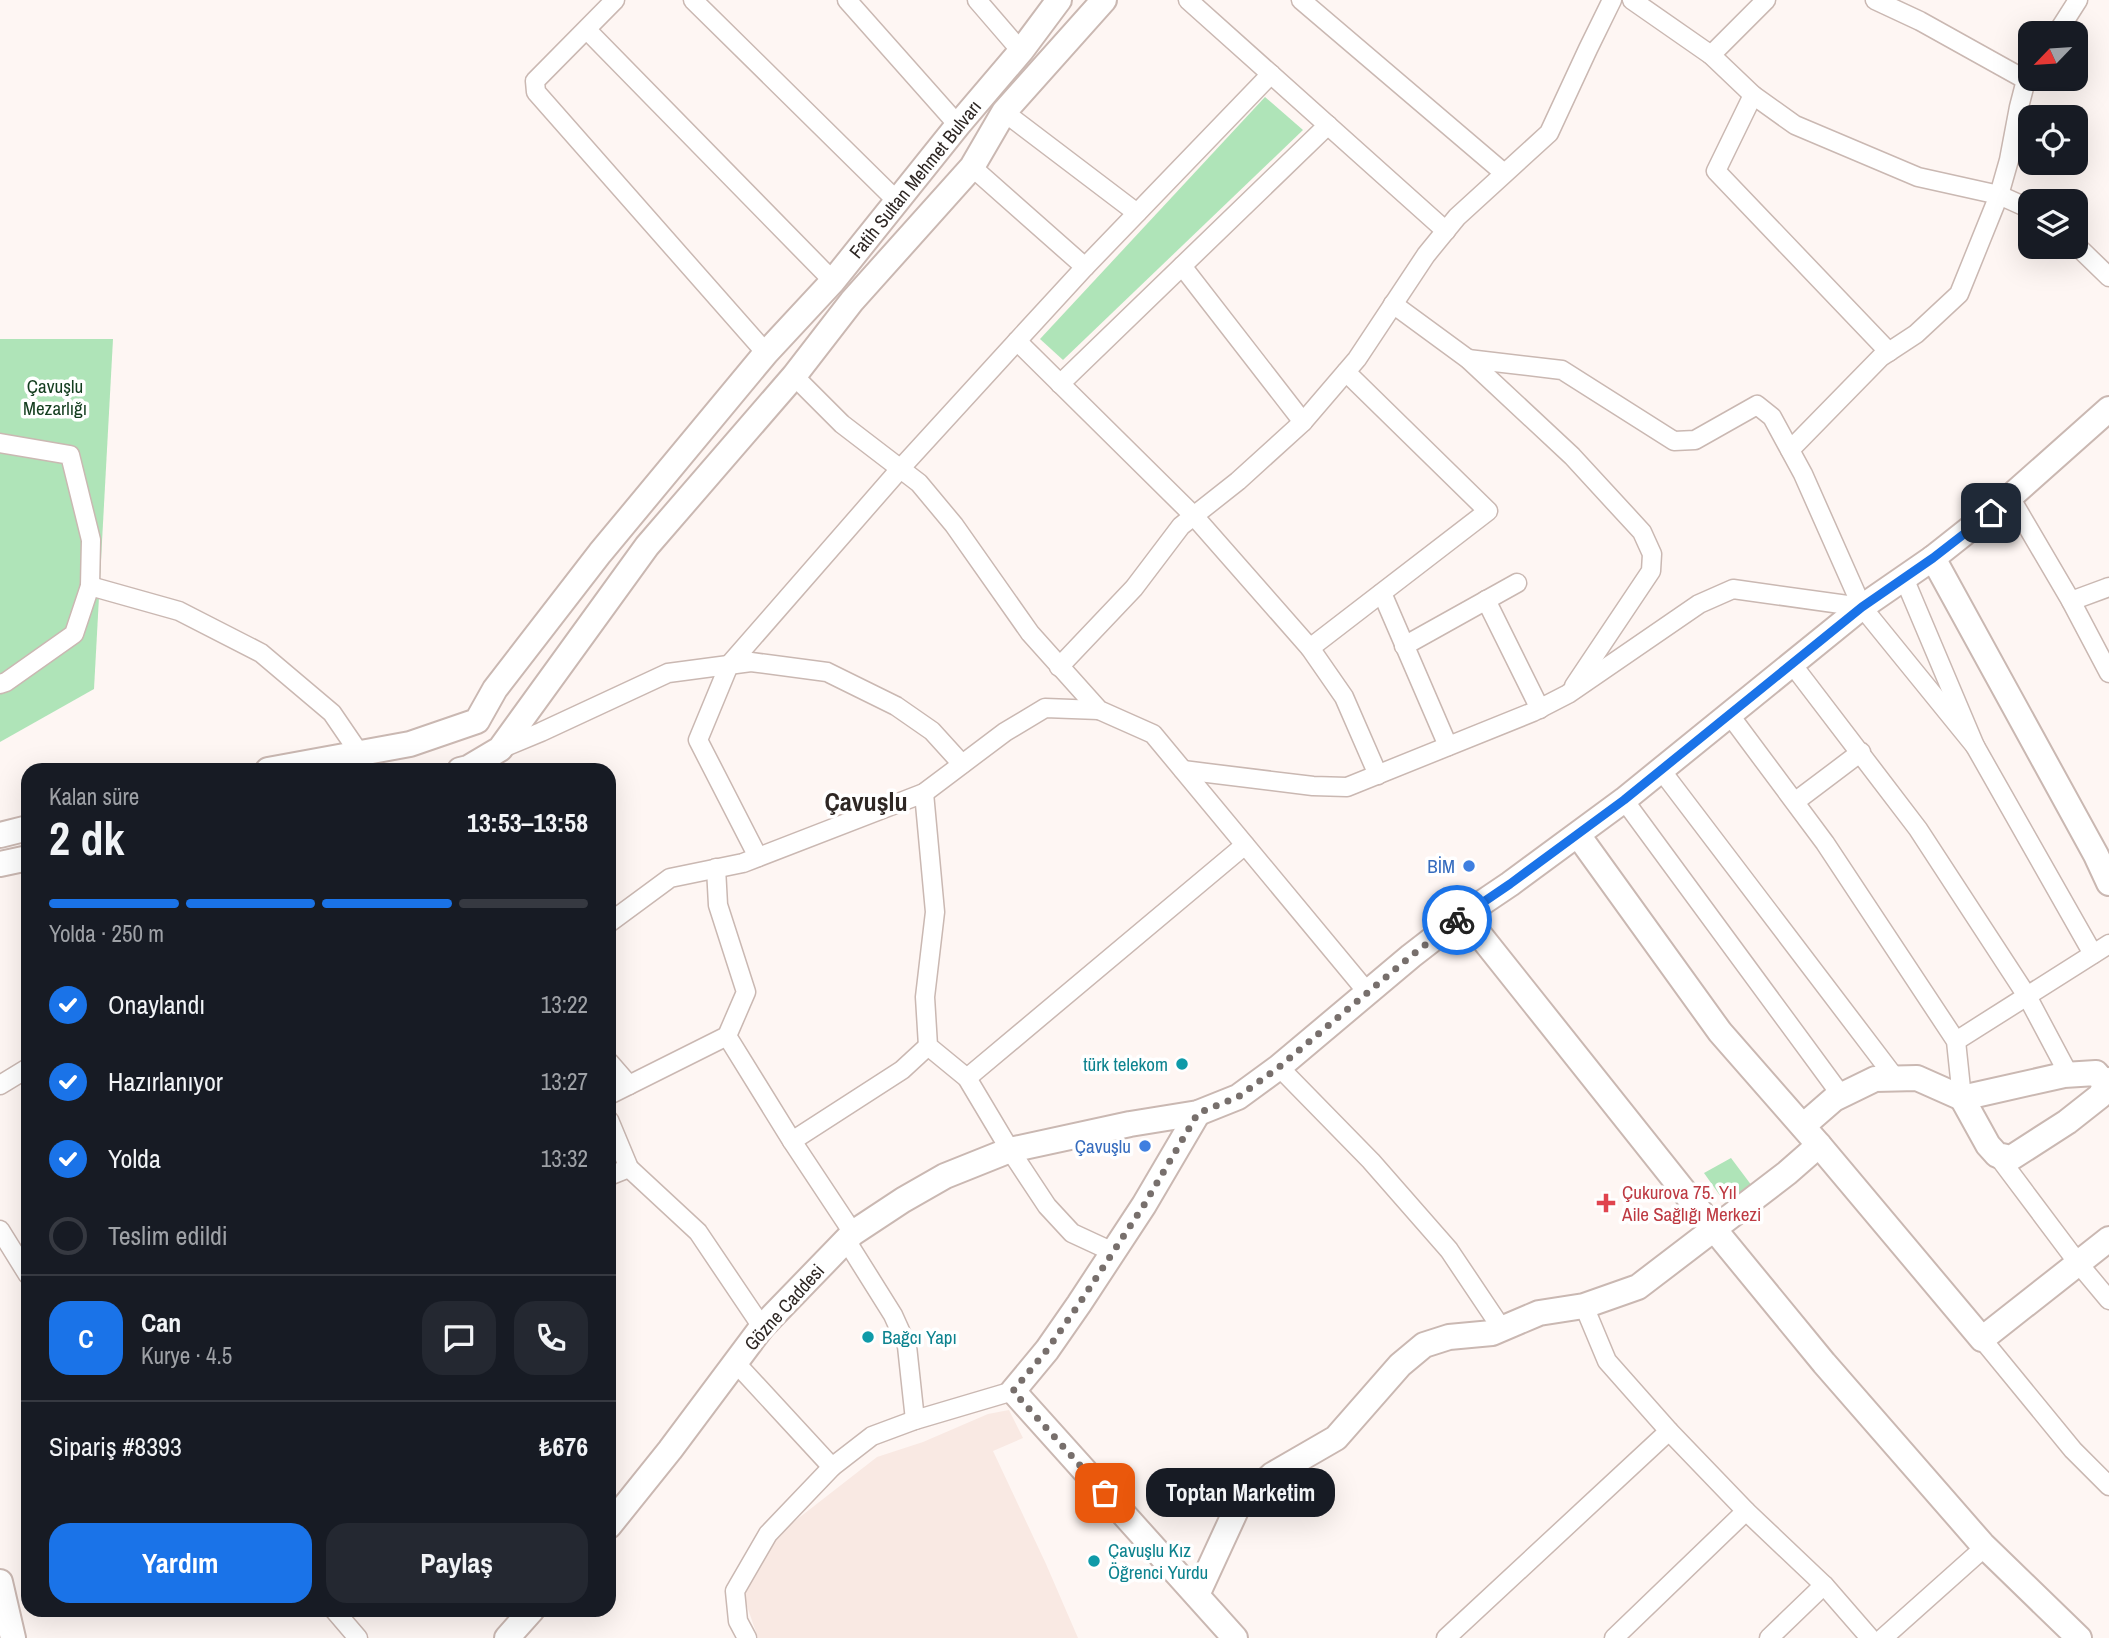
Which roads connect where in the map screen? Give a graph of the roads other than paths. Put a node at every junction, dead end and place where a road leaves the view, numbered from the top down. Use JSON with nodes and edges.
{"nodes":[{"id":1,"x":615,"y":0,"type":"edge"},
{"id":2,"x":694,"y":0,"type":"edge"},
{"id":3,"x":847,"y":0,"type":"edge"},
{"id":4,"x":977,"y":0,"type":"edge"},
{"id":5,"x":1059,"y":0,"type":"edge"},
{"id":6,"x":1104,"y":0,"type":"edge"},
{"id":7,"x":1188,"y":0,"type":"edge"},
{"id":8,"x":1301,"y":0,"type":"edge"},
{"id":9,"x":1612,"y":0,"type":"edge"},
{"id":10,"x":1632,"y":0,"type":"edge"},
{"id":11,"x":1766,"y":0,"type":"edge"},
{"id":12,"x":1875,"y":0,"type":"edge"},
{"id":13,"x":2078,"y":0,"type":"edge"},
{"id":14,"x":2065,"y":21,"type":"edge"},
{"id":15,"x":587,"y":30,"type":"junction"},
{"id":16,"x":1021,"y":51,"type":"junction"},
{"id":17,"x":1711,"y":55,"type":"junction"},
{"id":18,"x":2018,"y":72,"type":"edge"},
{"id":19,"x":1271,"y":74,"type":"junction"},
{"id":20,"x":2024,"y":91,"type":"edge"},
{"id":21,"x":1753,"y":95,"type":"junction"},
{"id":22,"x":1004,"y":112,"type":"junction"},
{"id":23,"x":958,"y":125,"type":"junction"},
{"id":24,"x":1328,"y":125,"type":"junction"},
{"id":25,"x":972,"y":167,"type":"junction"},
{"id":26,"x":1504,"y":173,"type":"junction"},
{"id":27,"x":1999,"y":195,"type":"junction"},
{"id":28,"x":898,"y":202,"type":"junction"},
{"id":29,"x":2018,"y":204,"type":"edge"},
{"id":30,"x":1137,"y":213,"type":"junction"},
{"id":31,"x":1446,"y":230,"type":"junction"},
{"id":32,"x":2088,"y":257,"type":"edge"},
{"id":33,"x":1182,"y":266,"type":"junction"},
{"id":34,"x":1085,"y":267,"type":"junction"},
{"id":35,"x":2109,"y":277,"type":"edge"},
{"id":36,"x":833,"y":281,"type":"junction"},
{"id":37,"x":1393,"y":304,"type":"junction"},
{"id":38,"x":1017,"y":341,"type":"junction"},
{"id":39,"x":1889,"y":352,"type":"junction"},
{"id":40,"x":766,"y":353,"type":"junction"},
{"id":41,"x":1468,"y":359,"type":"junction"},
{"id":42,"x":1346,"y":372,"type":"junction"},
{"id":43,"x":794,"y":376,"type":"junction"},
{"id":44,"x":1060,"y":384,"type":"junction"},
{"id":45,"x":2109,"y":409,"type":"edge"},
{"id":46,"x":1303,"y":422,"type":"junction"},
{"id":47,"x":0,"y":443,"type":"edge"},
{"id":48,"x":1790,"y":450,"type":"junction"},
{"id":49,"x":900,"y":469,"type":"junction"},
{"id":50,"x":2010,"y":498,"type":"junction"},
{"id":51,"x":1194,"y":516,"type":"junction"},
{"id":52,"x":1933,"y":558,"type":"junction"},
{"id":53,"x":1904,"y":578,"type":"junction"},
{"id":54,"x":1517,"y":583,"type":"dead end"},
{"id":55,"x":90,"y":586,"type":"junction"},
{"id":56,"x":2109,"y":587,"type":"edge"},
{"id":57,"x":1382,"y":593,"type":"junction"},
{"id":58,"x":1486,"y":600,"type":"junction"},
{"id":59,"x":2071,"y":601,"type":"junction"},
{"id":60,"x":1862,"y":607,"type":"junction"},
{"id":61,"x":1404,"y":646,"type":"junction"},
{"id":62,"x":1310,"y":648,"type":"junction"},
{"id":63,"x":1792,"y":664,"type":"junction"},
{"id":64,"x":729,"y":665,"type":"junction"},
{"id":65,"x":1059,"y":667,"type":"junction"},
{"id":66,"x":2109,"y":673,"type":"edge"},
{"id":67,"x":0,"y":684,"type":"edge"},
{"id":68,"x":1568,"y":694,"type":"junction"},
{"id":69,"x":1540,"y":709,"type":"junction"},
{"id":70,"x":1099,"y":710,"type":"junction"},
{"id":71,"x":1729,"y":714,"type":"junction"},
{"id":72,"x":1448,"y":746,"type":"junction"},
{"id":73,"x":1975,"y":746,"type":"junction"},
{"id":74,"x":500,"y":749,"type":"junction"},
{"id":75,"x":1861,"y":752,"type":"junction"},
{"id":76,"x":360,"y":754,"type":"junction"},
{"id":77,"x":308,"y":763,"type":"edge"},
{"id":78,"x":476,"y":763,"type":"edge"},
{"id":79,"x":962,"y":764,"type":"junction"},
{"id":80,"x":1661,"y":770,"type":"junction"},
{"id":81,"x":1183,"y":771,"type":"junction"},
{"id":82,"x":1378,"y":775,"type":"junction"},
{"id":83,"x":924,"y":793,"type":"junction"},
{"id":84,"x":1624,"y":800,"type":"junction"},
{"id":85,"x":1796,"y":801,"type":"junction"},
{"id":86,"x":21,"y":830,"type":"edge"},
{"id":87,"x":0,"y":835,"type":"edge"},
{"id":88,"x":1578,"y":835,"type":"junction"},
{"id":89,"x":1245,"y":845,"type":"junction"},
{"id":90,"x":758,"y":857,"type":"junction"},
{"id":91,"x":21,"y":860,"type":"edge"},
{"id":92,"x":0,"y":864,"type":"edge"},
{"id":93,"x":716,"y":868,"type":"junction"},
{"id":94,"x":2109,"y":883,"type":"edge"},
{"id":95,"x":1464,"y":915,"type":"junction"},
{"id":96,"x":616,"y":918,"type":"edge"},
{"id":97,"x":2101,"y":949,"type":"edge"},
{"id":98,"x":1368,"y":993,"type":"junction"},
{"id":99,"x":2027,"y":996,"type":"junction"},
{"id":100,"x":727,"y":1036,"type":"junction"},
{"id":101,"x":1956,"y":1041,"type":"junction"},
{"id":102,"x":928,"y":1046,"type":"junction"},
{"id":103,"x":1279,"y":1067,"type":"junction"},
{"id":104,"x":616,"y":1070,"type":"edge"},
{"id":105,"x":21,"y":1072,"type":"edge"},
{"id":106,"x":2069,"y":1075,"type":"junction"},
{"id":107,"x":967,"y":1078,"type":"junction"},
{"id":108,"x":1896,"y":1079,"type":"junction"},
{"id":109,"x":2108,"y":1084,"type":"edge"},
{"id":110,"x":629,"y":1085,"type":"junction"},
{"id":111,"x":0,"y":1086,"type":"edge"},
{"id":112,"x":616,"y":1092,"type":"edge"},
{"id":113,"x":1841,"y":1096,"type":"junction"},
{"id":114,"x":1962,"y":1098,"type":"junction"},
{"id":115,"x":1198,"y":1113,"type":"junction"},
{"id":116,"x":1811,"y":1135,"type":"junction"},
{"id":117,"x":616,"y":1137,"type":"edge"},
{"id":118,"x":792,"y":1141,"type":"junction"},
{"id":119,"x":1010,"y":1150,"type":"junction"},
{"id":120,"x":1997,"y":1156,"type":"junction"},
{"id":121,"x":629,"y":1168,"type":"junction"},
{"id":122,"x":616,"y":1173,"type":"edge"},
{"id":123,"x":1714,"y":1229,"type":"junction"},
{"id":124,"x":0,"y":1230,"type":"edge"},
{"id":125,"x":850,"y":1237,"type":"junction"},
{"id":126,"x":2109,"y":1239,"type":"edge"},
{"id":127,"x":1113,"y":1252,"type":"junction"},
{"id":128,"x":2078,"y":1263,"type":"junction"},
{"id":129,"x":21,"y":1264,"type":"edge"},
{"id":130,"x":2109,"y":1300,"type":"edge"},
{"id":131,"x":1584,"y":1306,"type":"junction"},
{"id":132,"x":762,"y":1327,"type":"junction"},
{"id":133,"x":1502,"y":1329,"type":"junction"},
{"id":134,"x":1982,"y":1339,"type":"junction"},
{"id":135,"x":735,"y":1362,"type":"junction"},
{"id":136,"x":1013,"y":1391,"type":"junction"},
{"id":137,"x":915,"y":1420,"type":"junction"},
{"id":138,"x":1669,"y":1431,"type":"junction"},
{"id":139,"x":832,"y":1467,"type":"junction"},
{"id":140,"x":2109,"y":1486,"type":"edge"},
{"id":141,"x":1746,"y":1511,"type":"junction"},
{"id":142,"x":616,"y":1517,"type":"edge"},
{"id":143,"x":1985,"y":1547,"type":"junction"},
{"id":144,"x":0,"y":1582,"type":"edge"},
{"id":145,"x":1824,"y":1585,"type":"junction"},
{"id":146,"x":1197,"y":1595,"type":"junction"},
{"id":147,"x":340,"y":1617,"type":"edge"},
{"id":148,"x":524,"y":1617,"type":"edge"},
{"id":149,"x":1228,"y":1636,"type":"edge"},
{"id":150,"x":13,"y":1638,"type":"edge"},
{"id":151,"x":358,"y":1638,"type":"edge"},
{"id":152,"x":507,"y":1638,"type":"edge"},
{"id":153,"x":747,"y":1638,"type":"edge"},
{"id":154,"x":1446,"y":1638,"type":"edge"},
{"id":155,"x":1614,"y":1638,"type":"edge"},
{"id":156,"x":1769,"y":1638,"type":"edge"},
{"id":157,"x":1870,"y":1638,"type":"edge"},
{"id":158,"x":1883,"y":1638,"type":"edge"},
{"id":159,"x":2079,"y":1638,"type":"edge"}],
"edges":[{"from":1,"to":15,"type":"street"},
{"from":2,"to":28,"type":"street"},
{"from":3,"to":23,"type":"street"},
{"from":4,"to":16,"type":"street"},
{"from":5,"to":16,"type":"street","name":"Fatih Sultan Mehmet Bulvarı"},
{"from":6,"to":22,"type":"street"},
{"from":7,"to":19,"type":"street"},
{"from":8,"to":26,"type":"street"},
{"from":9,"to":26,"type":"street"},
{"from":10,"to":17,"type":"street"},
{"from":11,"to":17,"type":"street"},
{"from":12,"to":18,"type":"street"},
{"from":13,"to":14,"type":"street"},
{"from":15,"to":36,"type":"street"},
{"from":15,"to":40,"type":"street"},
{"from":16,"to":23,"type":"street","name":"Fatih Sultan Mehmet Bulvarı"},
{"from":17,"to":21,"type":"street"},
{"from":19,"to":24,"type":"street"},
{"from":19,"to":30,"type":"street"},
{"from":20,"to":27,"type":"street"},
{"from":21,"to":27,"type":"street"},
{"from":21,"to":39,"type":"street"},
{"from":22,"to":25,"type":"street"},
{"from":22,"to":30,"type":"street"},
{"from":23,"to":28,"type":"street","name":"Fatih Sultan Mehmet Bulvarı"},
{"from":24,"to":31,"type":"street"},
{"from":24,"to":33,"type":"street"},
{"from":25,"to":34,"type":"street"},
{"from":25,"to":43,"type":"street"},
{"from":26,"to":31,"type":"street"},
{"from":27,"to":29,"type":"street"},
{"from":27,"to":39,"type":"street"},
{"from":28,"to":36,"type":"street","name":"Fatih Sultan Mehmet Bulvarı"},
{"from":30,"to":34,"type":"street"},
{"from":31,"to":37,"type":"street"},
{"from":32,"to":35,"type":"street"},
{"from":33,"to":44,"type":"street"},
{"from":33,"to":46,"type":"street"},
{"from":34,"to":38,"type":"street"},
{"from":36,"to":40,"type":"street","name":"Fatih Sultan Mehmet Bulvarı"},
{"from":37,"to":41,"type":"street"},
{"from":37,"to":42,"type":"street"},
{"from":38,"to":44,"type":"street"},
{"from":38,"to":49,"type":"street"},
{"from":39,"to":48,"type":"street"},
{"from":40,"to":76,"type":"street","name":"Fatih Sultan Mehmet Bulvarı"},
{"from":41,"to":48,"type":"street"},
{"from":41,"to":68,"type":"street"},
{"from":42,"to":46,"type":"street"},
{"from":42,"to":57,"type":"street"},
{"from":43,"to":49,"type":"street"},
{"from":43,"to":74,"type":"street"},
{"from":44,"to":51,"type":"street"},
{"from":45,"to":50,"type":"street","name":"Gözne Caddesi"},
{"from":46,"to":51,"type":"street"},
{"from":47,"to":55,"type":"street"},
{"from":48,"to":60,"type":"street"},
{"from":49,"to":64,"type":"street"},
{"from":49,"to":65,"type":"street"},
{"from":50,"to":52,"type":"street","name":"Gözne Caddesi"},
{"from":50,"to":59,"type":"street"},
{"from":51,"to":62,"type":"street"},
{"from":51,"to":65,"type":"street"},
{"from":52,"to":53,"type":"street","name":"Gözne Caddesi"},
{"from":52,"to":94,"type":"street"},
{"from":53,"to":60,"type":"street","name":"Gözne Caddesi"},
{"from":53,"to":73,"type":"street"},
{"from":54,"to":58,"type":"street"},
{"from":55,"to":67,"type":"street"},
{"from":55,"to":76,"type":"street"},
{"from":56,"to":59,"type":"street"},
{"from":57,"to":61,"type":"street"},
{"from":57,"to":62,"type":"street"},
{"from":58,"to":61,"type":"street"},
{"from":58,"to":69,"type":"street"},
{"from":59,"to":66,"type":"street"},
{"from":60,"to":63,"type":"street","name":"Gözne Caddesi"},
{"from":60,"to":68,"type":"street"},
{"from":60,"to":73,"type":"street"},
{"from":61,"to":72,"type":"street"},
{"from":62,"to":82,"type":"street"},
{"from":63,"to":71,"type":"street","name":"Gözne Caddesi"},
{"from":63,"to":75,"type":"street"},
{"from":64,"to":74,"type":"street"},
{"from":64,"to":79,"type":"street"},
{"from":64,"to":90,"type":"street"},
{"from":65,"to":70,"type":"street"},
{"from":68,"to":69,"type":"street"},
{"from":69,"to":72,"type":"street"},
{"from":70,"to":79,"type":"street"},
{"from":70,"to":81,"type":"street"},
{"from":71,"to":80,"type":"street","name":"Gözne Caddesi"},
{"from":71,"to":85,"type":"street"},
{"from":72,"to":82,"type":"street"},
{"from":73,"to":97,"type":"street"},
{"from":74,"to":78,"type":"street"},
{"from":75,"to":85,"type":"street"},
{"from":75,"to":99,"type":"street"},
{"from":76,"to":77,"type":"street","name":"Fatih Sultan Mehmet Bulvarı"},
{"from":79,"to":83,"type":"street"},
{"from":80,"to":84,"type":"street","name":"Gözne Caddesi"},
{"from":80,"to":108,"type":"street"},
{"from":81,"to":82,"type":"street"},
{"from":81,"to":89,"type":"street"},
{"from":83,"to":90,"type":"street"},
{"from":83,"to":102,"type":"street"},
{"from":84,"to":88,"type":"street","name":"Gözne Caddesi"},
{"from":84,"to":113,"type":"street"},
{"from":85,"to":101,"type":"street"},
{"from":86,"to":87,"type":"street"},
{"from":88,"to":95,"type":"street","name":"Gözne Caddesi"},
{"from":88,"to":116,"type":"street"},
{"from":89,"to":98,"type":"street"},
{"from":89,"to":107,"type":"street"},
{"from":90,"to":93,"type":"street"},
{"from":91,"to":92,"type":"street"},
{"from":93,"to":96,"type":"street"},
{"from":93,"to":100,"type":"street"},
{"from":95,"to":98,"type":"street","name":"Gözne Caddesi"},
{"from":95,"to":123,"type":"street"},
{"from":97,"to":99,"type":"street"},
{"from":98,"to":103,"type":"street","name":"Gözne Caddesi"},
{"from":99,"to":101,"type":"street"},
{"from":99,"to":106,"type":"street"},
{"from":100,"to":110,"type":"street"},
{"from":100,"to":118,"type":"street"},
{"from":101,"to":114,"type":"street"},
{"from":102,"to":107,"type":"street"},
{"from":102,"to":118,"type":"street"},
{"from":103,"to":115,"type":"street","name":"Gözne Caddesi"},
{"from":103,"to":133,"type":"street"},
{"from":104,"to":110,"type":"street"},
{"from":105,"to":111,"type":"street"},
{"from":106,"to":109,"type":"street"},
{"from":106,"to":114,"type":"street"},
{"from":107,"to":119,"type":"street"},
{"from":108,"to":113,"type":"street"},
{"from":108,"to":114,"type":"street"},
{"from":109,"to":120,"type":"street"},
{"from":110,"to":112,"type":"street"},
{"from":113,"to":116,"type":"street"},
{"from":114,"to":120,"type":"street"},
{"from":115,"to":119,"type":"street","name":"Gözne Caddesi"},
{"from":115,"to":127,"type":"street"},
{"from":116,"to":123,"type":"street"},
{"from":116,"to":134,"type":"street"},
{"from":117,"to":121,"type":"street"},
{"from":118,"to":125,"type":"street"},
{"from":119,"to":125,"type":"street","name":"Gözne Caddesi"},
{"from":119,"to":127,"type":"street"},
{"from":120,"to":128,"type":"street"},
{"from":121,"to":122,"type":"street"},
{"from":121,"to":132,"type":"street"},
{"from":123,"to":131,"type":"street"},
{"from":123,"to":143,"type":"street"},
{"from":124,"to":129,"type":"street"},
{"from":125,"to":132,"type":"street","name":"Gözne Caddesi"},
{"from":125,"to":137,"type":"street"},
{"from":126,"to":128,"type":"street"},
{"from":127,"to":136,"type":"street"},
{"from":128,"to":130,"type":"street"},
{"from":128,"to":134,"type":"street"},
{"from":131,"to":133,"type":"street"},
{"from":131,"to":138,"type":"street"},
{"from":132,"to":135,"type":"street","name":"Gözne Caddesi"},
{"from":133,"to":146,"type":"street"},
{"from":134,"to":140,"type":"street"},
{"from":135,"to":139,"type":"street"},
{"from":135,"to":142,"type":"street","name":"Gözne Caddesi"},
{"from":136,"to":137,"type":"street"},
{"from":136,"to":146,"type":"street"},
{"from":137,"to":139,"type":"street"},
{"from":138,"to":141,"type":"street"},
{"from":138,"to":154,"type":"street"},
{"from":139,"to":153,"type":"street"},
{"from":141,"to":145,"type":"street"},
{"from":141,"to":155,"type":"street"},
{"from":143,"to":158,"type":"street"},
{"from":143,"to":159,"type":"street"},
{"from":144,"to":150,"type":"street"},
{"from":145,"to":156,"type":"street"},
{"from":145,"to":157,"type":"street"},
{"from":146,"to":149,"type":"street"},
{"from":147,"to":151,"type":"street"},
{"from":148,"to":152,"type":"street"}]}
